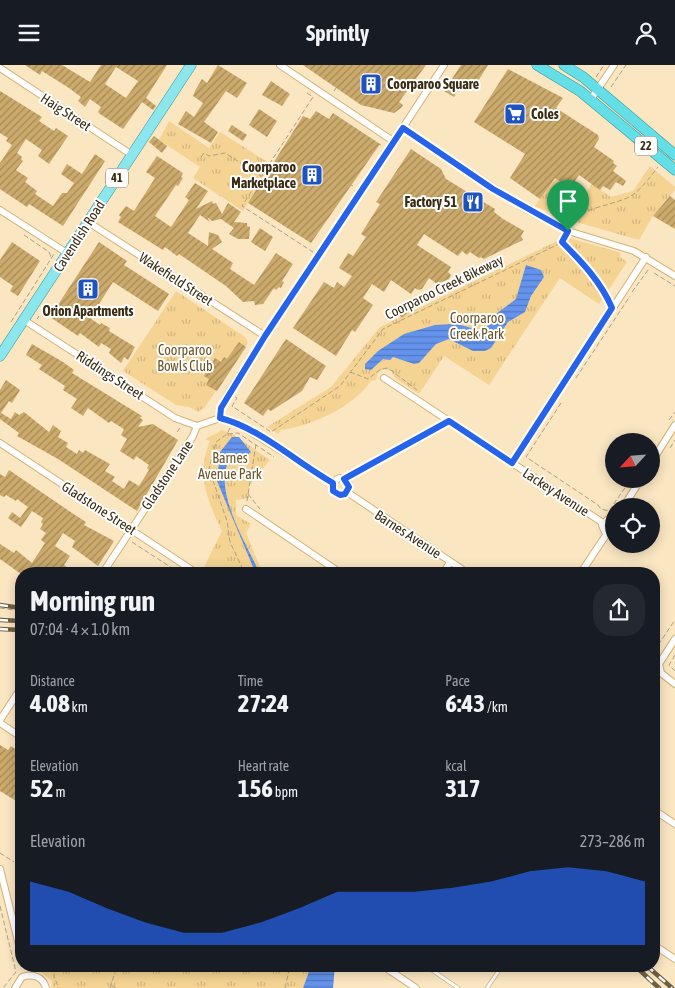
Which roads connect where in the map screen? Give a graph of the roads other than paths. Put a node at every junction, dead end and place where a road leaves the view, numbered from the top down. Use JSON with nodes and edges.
{"nodes":[{"id":1,"x":191,"y":65,"type":"edge"},
{"id":2,"x":280,"y":65,"type":"edge"},
{"id":3,"x":444,"y":65,"type":"edge"},
{"id":4,"x":537,"y":65,"type":"edge"},
{"id":5,"x":564,"y":65,"type":"edge"},
{"id":6,"x":614,"y":65,"type":"edge"},
{"id":7,"x":0,"y":68,"type":"edge"},
{"id":8,"x":597,"y":89,"type":"junction"},
{"id":9,"x":591,"y":99,"type":"junction"},
{"id":10,"x":403,"y":128,"type":"junction"},
{"id":11,"x":393,"y":141,"type":"junction"},
{"id":12,"x":674,"y":154,"type":"edge"},
{"id":13,"x":132,"y":155,"type":"junction"},
{"id":14,"x":675,"y":170,"type":"edge"},
{"id":15,"x":0,"y":210,"type":"edge"},
{"id":16,"x":88,"y":222,"type":"junction"},
{"id":17,"x":68,"y":253,"type":"junction"},
{"id":18,"x":646,"y":257,"type":"junction"},
{"id":19,"x":675,"y":276,"type":"edge"},
{"id":20,"x":24,"y":320,"type":"junction"},
{"id":21,"x":265,"y":336,"type":"junction"},
{"id":22,"x":0,"y":356,"type":"edge"},
{"id":23,"x":384,"y":378,"type":"dead end"},
{"id":24,"x":220,"y":418,"type":"junction"},
{"id":25,"x":449,"y":421,"type":"junction"},
{"id":26,"x":675,"y":425,"type":"edge"},
{"id":27,"x":197,"y":426,"type":"junction"},
{"id":28,"x":0,"y":443,"type":"edge"},
{"id":29,"x":660,"y":449,"type":"edge"},
{"id":30,"x":512,"y":463,"type":"junction"},
{"id":31,"x":344,"y":479,"type":"junction"},
{"id":32,"x":333,"y":483,"type":"junction"},
{"id":33,"x":347,"y":492,"type":"junction"},
{"id":34,"x":246,"y":509,"type":"dead end"},
{"id":35,"x":603,"y":523,"type":"joint"},
{"id":36,"x":131,"y":529,"type":"junction"},
{"id":37,"x":605,"y":530,"type":"edge"},
{"id":38,"x":605,"y":539,"type":"edge"},
{"id":39,"x":450,"y":562,"type":"junction"},
{"id":40,"x":107,"y":567,"type":"edge"},
{"id":41,"x":188,"y":567,"type":"edge"},
{"id":42,"x":332,"y":567,"type":"edge"},
{"id":43,"x":447,"y":567,"type":"edge"},
{"id":44,"x":458,"y":567,"type":"edge"},
{"id":45,"x":585,"y":567,"type":"edge"},
{"id":46,"x":675,"y":639,"type":"edge"},
{"id":47,"x":660,"y":660,"type":"edge"},
{"id":48,"x":660,"y":671,"type":"edge"},
{"id":49,"x":675,"y":684,"type":"edge"},
{"id":50,"x":15,"y":698,"type":"edge"},
{"id":51,"x":1,"y":724,"type":"edge"},
{"id":52,"x":15,"y":733,"type":"edge"},
{"id":53,"x":660,"y":814,"type":"edge"},
{"id":54,"x":675,"y":824,"type":"edge"},
{"id":55,"x":0,"y":869,"type":"edge"},
{"id":56,"x":15,"y":929,"type":"edge"},
{"id":57,"x":660,"y":949,"type":"edge"},
{"id":58,"x":675,"y":959,"type":"edge"},
{"id":59,"x":26,"y":972,"type":"edge"},
{"id":60,"x":392,"y":972,"type":"edge"},
{"id":61,"x":435,"y":972,"type":"edge"},
{"id":62,"x":498,"y":972,"type":"edge"},
{"id":63,"x":27,"y":975,"type":"junction"},
{"id":64,"x":15,"y":988,"type":"edge"},
{"id":65,"x":46,"y":988,"type":"edge"},
{"id":66,"x":416,"y":988,"type":"edge"},
{"id":67,"x":458,"y":988,"type":"edge"},
{"id":68,"x":486,"y":988,"type":"edge"}],
"edges":[{"from":1,"to":13,"type":"main road","name":"Cavendish Road","number":"41"},
{"from":2,"to":11,"type":"street"},
{"from":3,"to":10,"type":"street"},
{"from":4,"to":9,"type":"highway","number":"22"},
{"from":5,"to":8,"type":"highway","number":"22"},
{"from":6,"to":8,"type":"street"},
{"from":7,"to":13,"type":"street","name":"Haig Street"},
{"from":8,"to":9,"type":"street"},
{"from":8,"to":12,"type":"highway","number":"22"},
{"from":9,"to":14,"type":"highway","number":"22"},
{"from":10,"to":11,"type":"street"},
{"from":10,"to":18,"type":"street"},
{"from":11,"to":21,"type":"street"},
{"from":13,"to":16,"type":"main road","name":"Cavendish Road","number":"41"},
{"from":15,"to":17,"type":"street"},
{"from":16,"to":17,"type":"main road","name":"Cavendish Road","number":"41"},
{"from":16,"to":21,"type":"street","name":"Wakefield Street"},
{"from":17,"to":20,"type":"main road","name":"Cavendish Road","number":"41"},
{"from":18,"to":19,"type":"street"},
{"from":18,"to":30,"type":"street"},
{"from":20,"to":22,"type":"main road","name":"Cavendish Road","number":"41"},
{"from":20,"to":27,"type":"street","name":"Riddings Street"},
{"from":21,"to":24,"type":"street"},
{"from":23,"to":25,"type":"street","name":"Lackey Avenue"},
{"from":24,"to":27,"type":"street"},
{"from":24,"to":32,"type":"street"},
{"from":25,"to":30,"type":"street","name":"Lackey Avenue"},
{"from":25,"to":31,"type":"street"},
{"from":26,"to":29,"type":"street"},
{"from":27,"to":36,"type":"street","name":"Gladstone Lane"},
{"from":28,"to":36,"type":"street","name":"Gladstone Street"},
{"from":30,"to":35,"type":"street","name":"Lackey Avenue"},
{"from":31,"to":32,"type":"street"},
{"from":31,"to":33,"type":"street"},
{"from":32,"to":33,"type":"street"},
{"from":33,"to":39,"type":"street","name":"Barnes Avenue"},
{"from":34,"to":42,"type":"street"},
{"from":35,"to":37,"type":"street"},
{"from":36,"to":40,"type":"street","name":"Gladstone Lane"},
{"from":36,"to":41,"type":"street","name":"Gladstone Street"},
{"from":38,"to":45,"type":"street"},
{"from":39,"to":43,"type":"street"},
{"from":39,"to":44,"type":"street","name":"Barnes Avenue"},
{"from":46,"to":47,"type":"street"},
{"from":48,"to":49,"type":"street"},
{"from":50,"to":51,"type":"street"},
{"from":51,"to":52,"type":"street"},
{"from":53,"to":54,"type":"street"},
{"from":55,"to":56,"type":"street"},
{"from":57,"to":58,"type":"street"},
{"from":59,"to":63,"type":"street"},
{"from":60,"to":66,"type":"street"},
{"from":61,"to":67,"type":"lane"},
{"from":62,"to":68,"type":"lane"},
{"from":63,"to":64,"type":"street"},
{"from":63,"to":65,"type":"street"}]}
